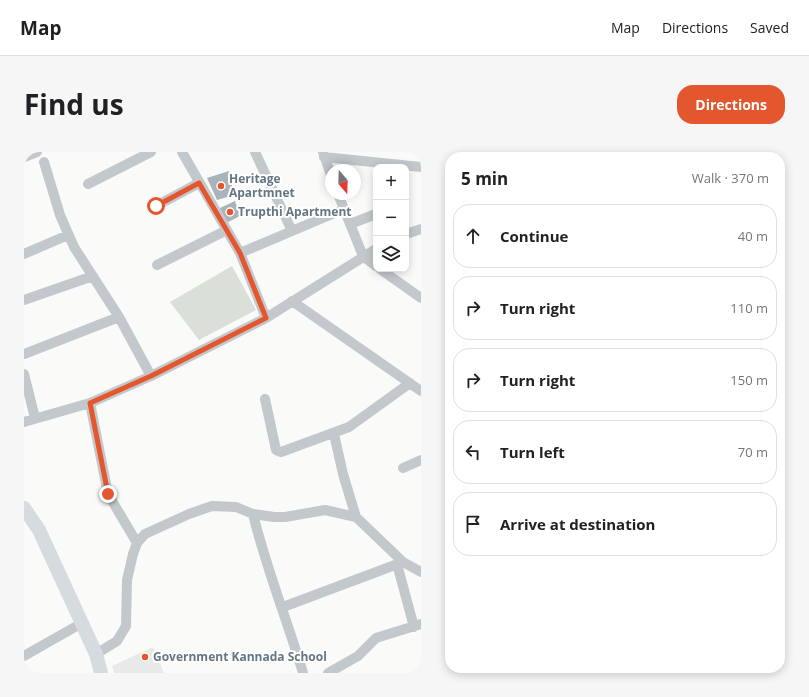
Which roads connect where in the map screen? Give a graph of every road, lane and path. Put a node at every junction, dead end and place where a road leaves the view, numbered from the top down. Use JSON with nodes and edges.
{"nodes":[{"id":1,"x":37,"y":152,"type":"edge"},
{"id":2,"x":151,"y":152,"type":"edge"},
{"id":3,"x":182,"y":152,"type":"edge"},
{"id":4,"x":255,"y":152,"type":"edge"},
{"id":5,"x":324,"y":154,"type":"edge"},
{"id":6,"x":24,"y":157,"type":"edge"},
{"id":7,"x":44,"y":162,"type":"dead end"},
{"id":8,"x":327,"y":164,"type":"edge"},
{"id":9,"x":421,"y":167,"type":"edge"},
{"id":10,"x":199,"y":183,"type":"junction"},
{"id":11,"x":88,"y":184,"type":"dead end"},
{"id":12,"x":340,"y":200,"type":"edge"},
{"id":13,"x":346,"y":200,"type":"edge"},
{"id":14,"x":156,"y":206,"type":"dead end"},
{"id":15,"x":344,"y":209,"type":"junction"},
{"id":16,"x":373,"y":215,"type":"edge"},
{"id":17,"x":352,"y":223,"type":"junction"},
{"id":18,"x":421,"y":229,"type":"edge"},
{"id":19,"x":227,"y":230,"type":"junction"},
{"id":20,"x":292,"y":231,"type":"junction"},
{"id":21,"x":409,"y":233,"type":"edge"},
{"id":22,"x":68,"y":236,"type":"junction"},
{"id":23,"x":373,"y":250,"type":"edge"},
{"id":24,"x":240,"y":253,"type":"junction"},
{"id":25,"x":24,"y":254,"type":"edge"},
{"id":26,"x":362,"y":256,"type":"junction"},
{"id":27,"x":373,"y":264,"type":"edge"},
{"id":28,"x":157,"y":265,"type":"dead end"},
{"id":29,"x":384,"y":272,"type":"edge"},
{"id":30,"x":93,"y":276,"type":"junction"},
{"id":31,"x":421,"y":298,"type":"edge"},
{"id":32,"x":24,"y":300,"type":"edge"},
{"id":33,"x":292,"y":301,"type":"junction"},
{"id":34,"x":119,"y":317,"type":"junction"},
{"id":35,"x":266,"y":318,"type":"junction"},
{"id":36,"x":24,"y":354,"type":"edge"},
{"id":37,"x":24,"y":374,"type":"edge"},
{"id":38,"x":151,"y":376,"type":"junction"},
{"id":39,"x":410,"y":383,"type":"junction"},
{"id":40,"x":421,"y":391,"type":"edge"},
{"id":41,"x":265,"y":399,"type":"dead end"},
{"id":42,"x":90,"y":403,"type":"junction"},
{"id":43,"x":35,"y":418,"type":"junction"},
{"id":44,"x":24,"y":422,"type":"edge"},
{"id":45,"x":334,"y":434,"type":"junction"},
{"id":46,"x":421,"y":460,"type":"edge"},
{"id":47,"x":403,"y":468,"type":"dead end"},
{"id":48,"x":24,"y":508,"type":"edge"},
{"id":49,"x":253,"y":514,"type":"junction"},
{"id":50,"x":356,"y":517,"type":"junction"},
{"id":51,"x":137,"y":543,"type":"junction"},
{"id":52,"x":400,"y":563,"type":"junction"},
{"id":53,"x":420,"y":569,"type":"edge"},
{"id":54,"x":283,"y":607,"type":"junction"},
{"id":55,"x":82,"y":622,"type":"junction"},
{"id":56,"x":419,"y":627,"type":"edge"},
{"id":57,"x":96,"y":654,"type":"junction"},
{"id":58,"x":24,"y":656,"type":"edge"},
{"id":59,"x":101,"y":673,"type":"edge"},
{"id":60,"x":303,"y":673,"type":"edge"},
{"id":61,"x":328,"y":673,"type":"edge"}],
"edges":[{"from":1,"to":6,"type":"street"},
{"from":2,"to":11,"type":"street"},
{"from":3,"to":10,"type":"street"},
{"from":4,"to":20,"type":"street"},
{"from":5,"to":8,"type":"street"},
{"from":5,"to":9,"type":"street"},
{"from":7,"to":22,"type":"street"},
{"from":10,"to":14,"type":"street"},
{"from":10,"to":19,"type":"street"},
{"from":12,"to":15,"type":"street"},
{"from":13,"to":17,"type":"street"},
{"from":15,"to":17,"type":"street"},
{"from":15,"to":20,"type":"street"},
{"from":16,"to":17,"type":"street"},
{"from":17,"to":26,"type":"street"},
{"from":18,"to":21,"type":"street"},
{"from":19,"to":24,"type":"street"},
{"from":19,"to":28,"type":"street"},
{"from":20,"to":24,"type":"street"},
{"from":22,"to":25,"type":"street"},
{"from":22,"to":30,"type":"street"},
{"from":23,"to":26,"type":"street"},
{"from":24,"to":35,"type":"street"},
{"from":26,"to":27,"type":"street"},
{"from":26,"to":33,"type":"street"},
{"from":29,"to":31,"type":"street"},
{"from":30,"to":32,"type":"street"},
{"from":30,"to":34,"type":"street"},
{"from":33,"to":35,"type":"street"},
{"from":33,"to":39,"type":"street"},
{"from":34,"to":36,"type":"street"},
{"from":34,"to":38,"type":"street"},
{"from":35,"to":38,"type":"street"},
{"from":37,"to":43,"type":"street"},
{"from":38,"to":42,"type":"street"},
{"from":39,"to":40,"type":"street"},
{"from":39,"to":45,"type":"street"},
{"from":41,"to":45,"type":"street"},
{"from":42,"to":43,"type":"street"},
{"from":42,"to":51,"type":"street"},
{"from":43,"to":44,"type":"street"},
{"from":45,"to":50,"type":"street"},
{"from":46,"to":47,"type":"street"},
{"from":48,"to":55,"type":"main road"},
{"from":49,"to":50,"type":"street"},
{"from":49,"to":51,"type":"street"},
{"from":49,"to":54,"type":"street"},
{"from":50,"to":52,"type":"street"},
{"from":51,"to":57,"type":"street"},
{"from":52,"to":53,"type":"street"},
{"from":52,"to":54,"type":"street"},
{"from":52,"to":56,"type":"street"},
{"from":54,"to":60,"type":"street"},
{"from":55,"to":57,"type":"main road"},
{"from":55,"to":58,"type":"street"},
{"from":56,"to":61,"type":"street"},
{"from":57,"to":59,"type":"main road"}]}
